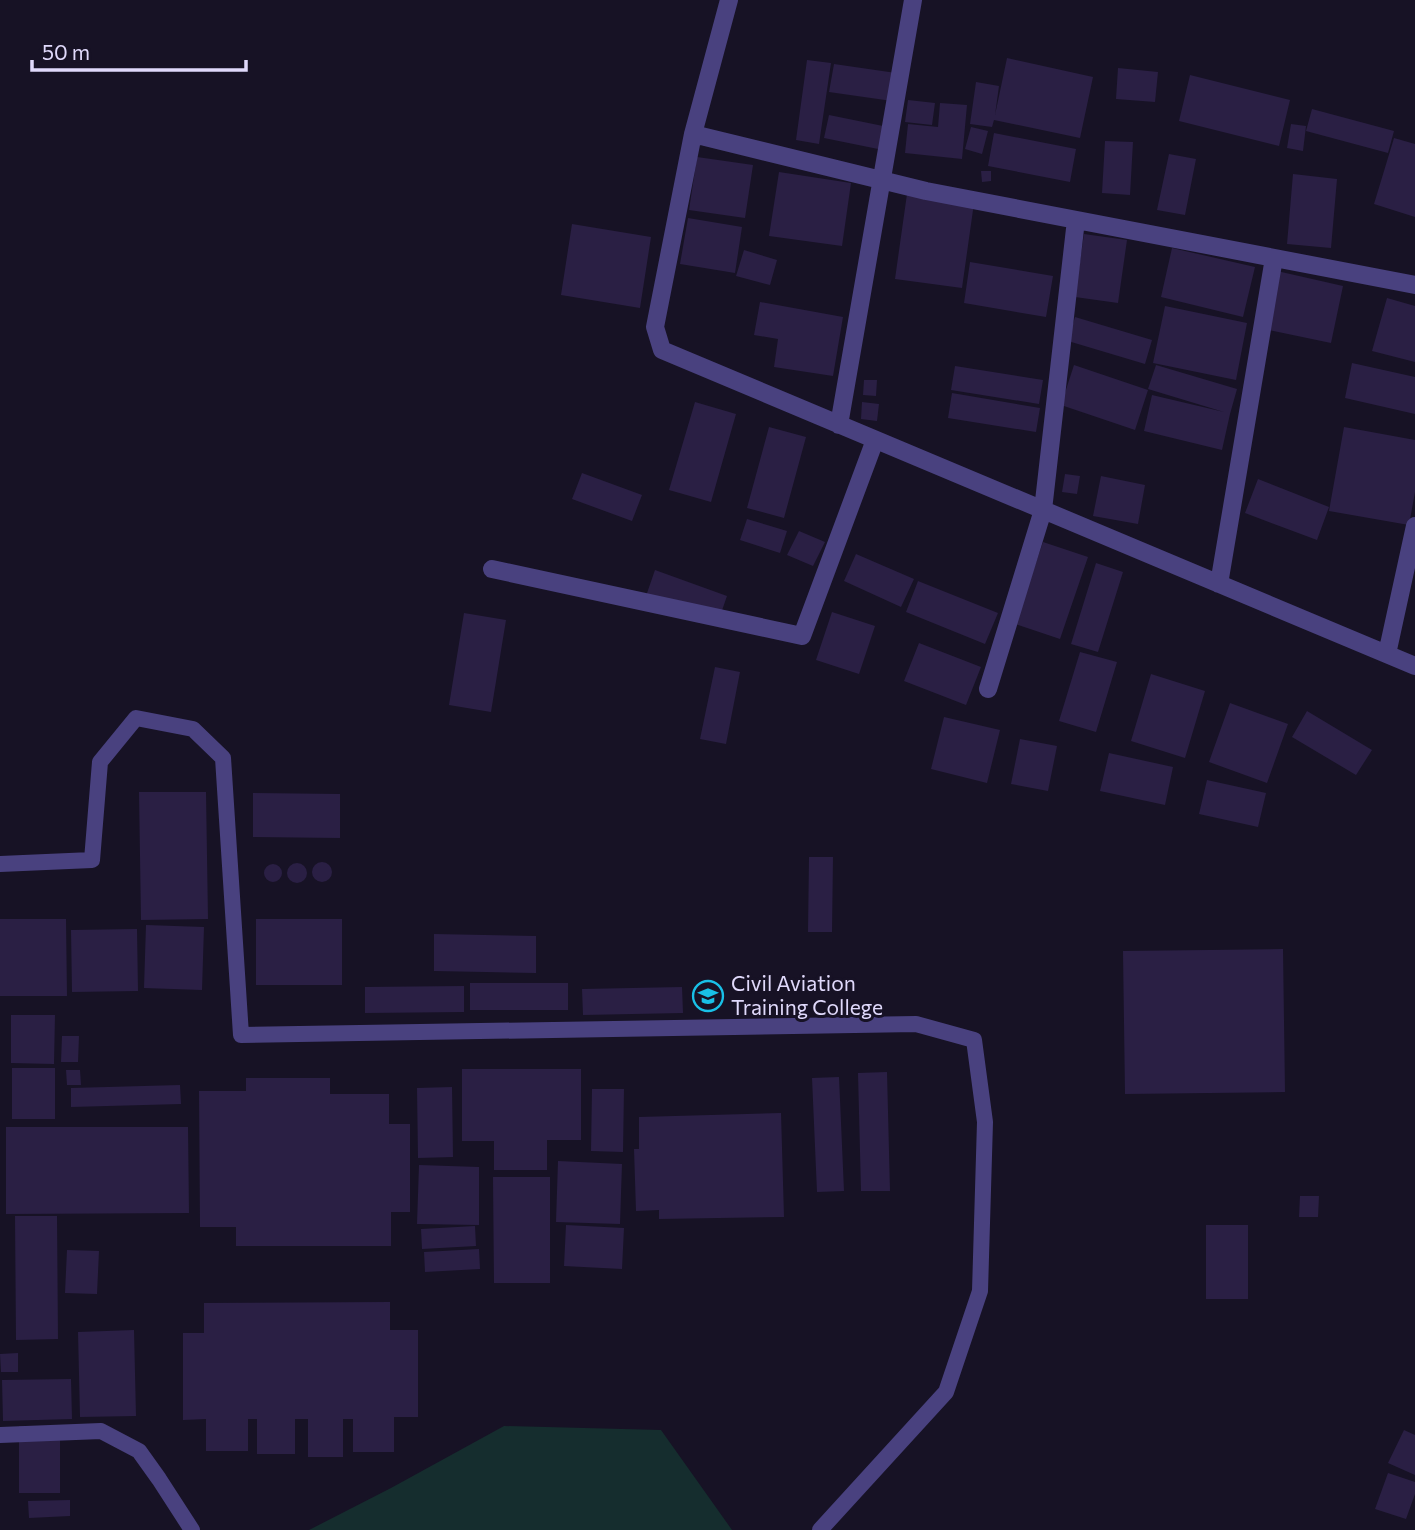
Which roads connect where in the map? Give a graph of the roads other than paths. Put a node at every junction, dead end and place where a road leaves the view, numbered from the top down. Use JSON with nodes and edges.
{"nodes":[{"id":1,"x":729,"y":0,"type":"edge"},
{"id":2,"x":913,"y":0,"type":"edge"},
{"id":3,"x":693,"y":134,"type":"junction"},
{"id":4,"x":882,"y":181,"type":"junction"},
{"id":5,"x":1076,"y":220,"type":"junction"},
{"id":6,"x":1274,"y":258,"type":"junction"},
{"id":7,"x":1415,"y":285,"type":"edge"},
{"id":8,"x":839,"y":425,"type":"junction"},
{"id":9,"x":875,"y":440,"type":"junction"},
{"id":10,"x":1043,"y":510,"type":"junction"},
{"id":11,"x":1415,"y":526,"type":"edge"},
{"id":12,"x":492,"y":569,"type":"dead end"},
{"id":13,"x":1219,"y":584,"type":"junction"},
{"id":14,"x":1387,"y":654,"type":"junction"},
{"id":15,"x":1415,"y":666,"type":"edge"},
{"id":16,"x":988,"y":689,"type":"dead end"},
{"id":17,"x":0,"y":864,"type":"edge"},
{"id":18,"x":0,"y":1436,"type":"edge"},
{"id":19,"x":192,"y":1530,"type":"edge"},
{"id":20,"x":820,"y":1530,"type":"edge"}],
"edges":[{"from":1,"to":3,"type":"street"},
{"from":2,"to":4,"type":"street"},
{"from":3,"to":4,"type":"street"},
{"from":3,"to":8,"type":"street"},
{"from":4,"to":5,"type":"street"},
{"from":4,"to":8,"type":"street"},
{"from":5,"to":6,"type":"street"},
{"from":5,"to":10,"type":"street"},
{"from":6,"to":7,"type":"street"},
{"from":6,"to":13,"type":"street"},
{"from":8,"to":9,"type":"street"},
{"from":9,"to":10,"type":"street"},
{"from":9,"to":12,"type":"street"},
{"from":10,"to":13,"type":"street"},
{"from":10,"to":16,"type":"street"},
{"from":11,"to":14,"type":"street"},
{"from":13,"to":14,"type":"street"},
{"from":14,"to":15,"type":"street"},
{"from":17,"to":20,"type":"lane"},
{"from":18,"to":19,"type":"lane"}]}
